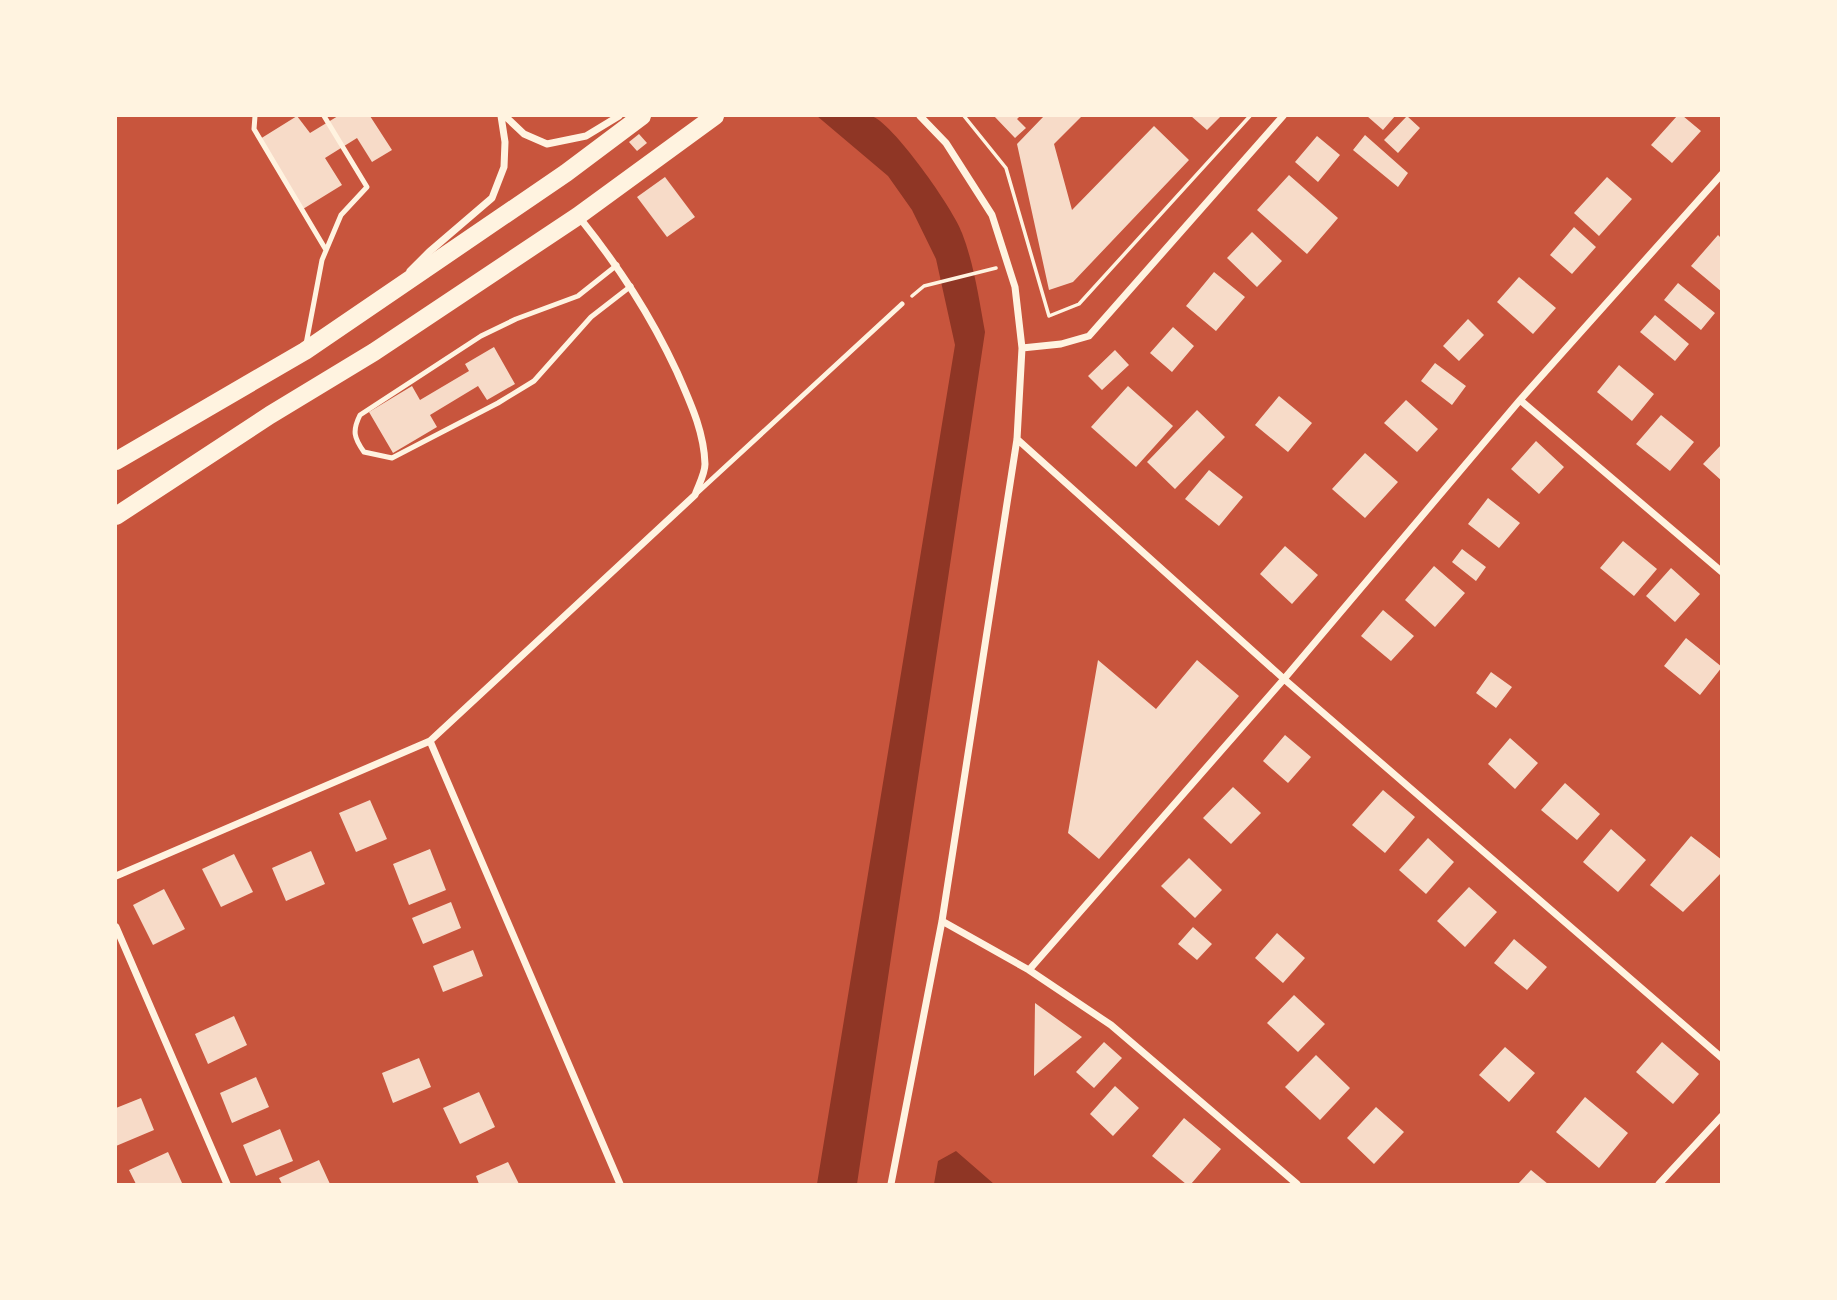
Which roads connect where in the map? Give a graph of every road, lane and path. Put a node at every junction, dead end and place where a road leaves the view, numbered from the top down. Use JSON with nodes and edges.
{"nodes":[{"id":1,"x":255,"y":116,"type":"edge"},
{"id":2,"x":324,"y":116,"type":"edge"},
{"id":3,"x":503,"y":116,"type":"edge"},
{"id":4,"x":619,"y":116,"type":"edge"},
{"id":5,"x":642,"y":116,"type":"edge"},
{"id":6,"x":715,"y":116,"type":"edge"},
{"id":7,"x":920,"y":116,"type":"edge"},
{"id":8,"x":964,"y":116,"type":"edge"},
{"id":9,"x":1250,"y":116,"type":"edge"},
{"id":10,"x":1283,"y":116,"type":"edge"},
{"id":11,"x":1721,"y":174,"type":"edge"},
{"id":12,"x":578,"y":216,"type":"junction"},
{"id":13,"x":326,"y":250,"type":"junction"},
{"id":14,"x":617,"y":265,"type":"junction"},
{"id":15,"x":1009,"y":266,"type":"junction"},
{"id":16,"x":631,"y":286,"type":"junction"},
{"id":17,"x":390,"y":292,"type":"junction"},
{"id":18,"x":902,"y":304,"type":"joint"},
{"id":19,"x":1022,"y":348,"type":"junction"},
{"id":20,"x":305,"y":351,"type":"junction"},
{"id":21,"x":1520,"y":400,"type":"junction"},
{"id":22,"x":1017,"y":439,"type":"junction"},
{"id":23,"x":116,"y":461,"type":"edge"},
{"id":24,"x":695,"y":495,"type":"junction"},
{"id":25,"x":116,"y":516,"type":"edge"},
{"id":26,"x":1721,"y":572,"type":"edge"},
{"id":27,"x":1284,"y":679,"type":"junction"},
{"id":28,"x":430,"y":741,"type":"junction"},
{"id":29,"x":116,"y":877,"type":"edge"},
{"id":30,"x":942,"y":921,"type":"junction"},
{"id":31,"x":116,"y":927,"type":"edge"},
{"id":32,"x":1029,"y":970,"type":"junction"},
{"id":33,"x":1721,"y":1058,"type":"edge"},
{"id":34,"x":1721,"y":1116,"type":"edge"},
{"id":35,"x":227,"y":1185,"type":"edge"},
{"id":36,"x":620,"y":1185,"type":"edge"},
{"id":37,"x":891,"y":1185,"type":"edge"},
{"id":38,"x":1297,"y":1185,"type":"edge"},
{"id":39,"x":1659,"y":1185,"type":"edge"}],
"edges":[{"from":1,"to":13,"type":"lane"},
{"from":2,"to":13,"type":"lane"},
{"from":3,"to":4,"type":"street"},
{"from":3,"to":17,"type":"street"},
{"from":5,"to":17,"type":"main road"},
{"from":6,"to":12,"type":"main road"},
{"from":7,"to":15,"type":"street"},
{"from":8,"to":9,"type":"path"},
{"from":10,"to":19,"type":"street"},
{"from":11,"to":21,"type":"street"},
{"from":12,"to":14,"type":"street"},
{"from":12,"to":25,"type":"main road"},
{"from":13,"to":20,"type":"lane"},
{"from":14,"to":16,"type":"street"},
{"from":14,"to":16,"type":"lane"},
{"from":15,"to":18,"type":"path"},
{"from":15,"to":19,"type":"street"},
{"from":16,"to":24,"type":"street"},
{"from":17,"to":20,"type":"main road"},
{"from":18,"to":24,"type":"lane"},
{"from":19,"to":22,"type":"street"},
{"from":20,"to":23,"type":"main road"},
{"from":21,"to":26,"type":"street"},
{"from":21,"to":27,"type":"street"},
{"from":22,"to":27,"type":"street"},
{"from":22,"to":30,"type":"street"},
{"from":24,"to":28,"type":"street"},
{"from":27,"to":32,"type":"street"},
{"from":27,"to":33,"type":"street"},
{"from":28,"to":29,"type":"street"},
{"from":28,"to":36,"type":"street"},
{"from":30,"to":32,"type":"street"},
{"from":30,"to":37,"type":"street"},
{"from":31,"to":35,"type":"street"},
{"from":32,"to":38,"type":"street"},
{"from":34,"to":39,"type":"street"}]}
